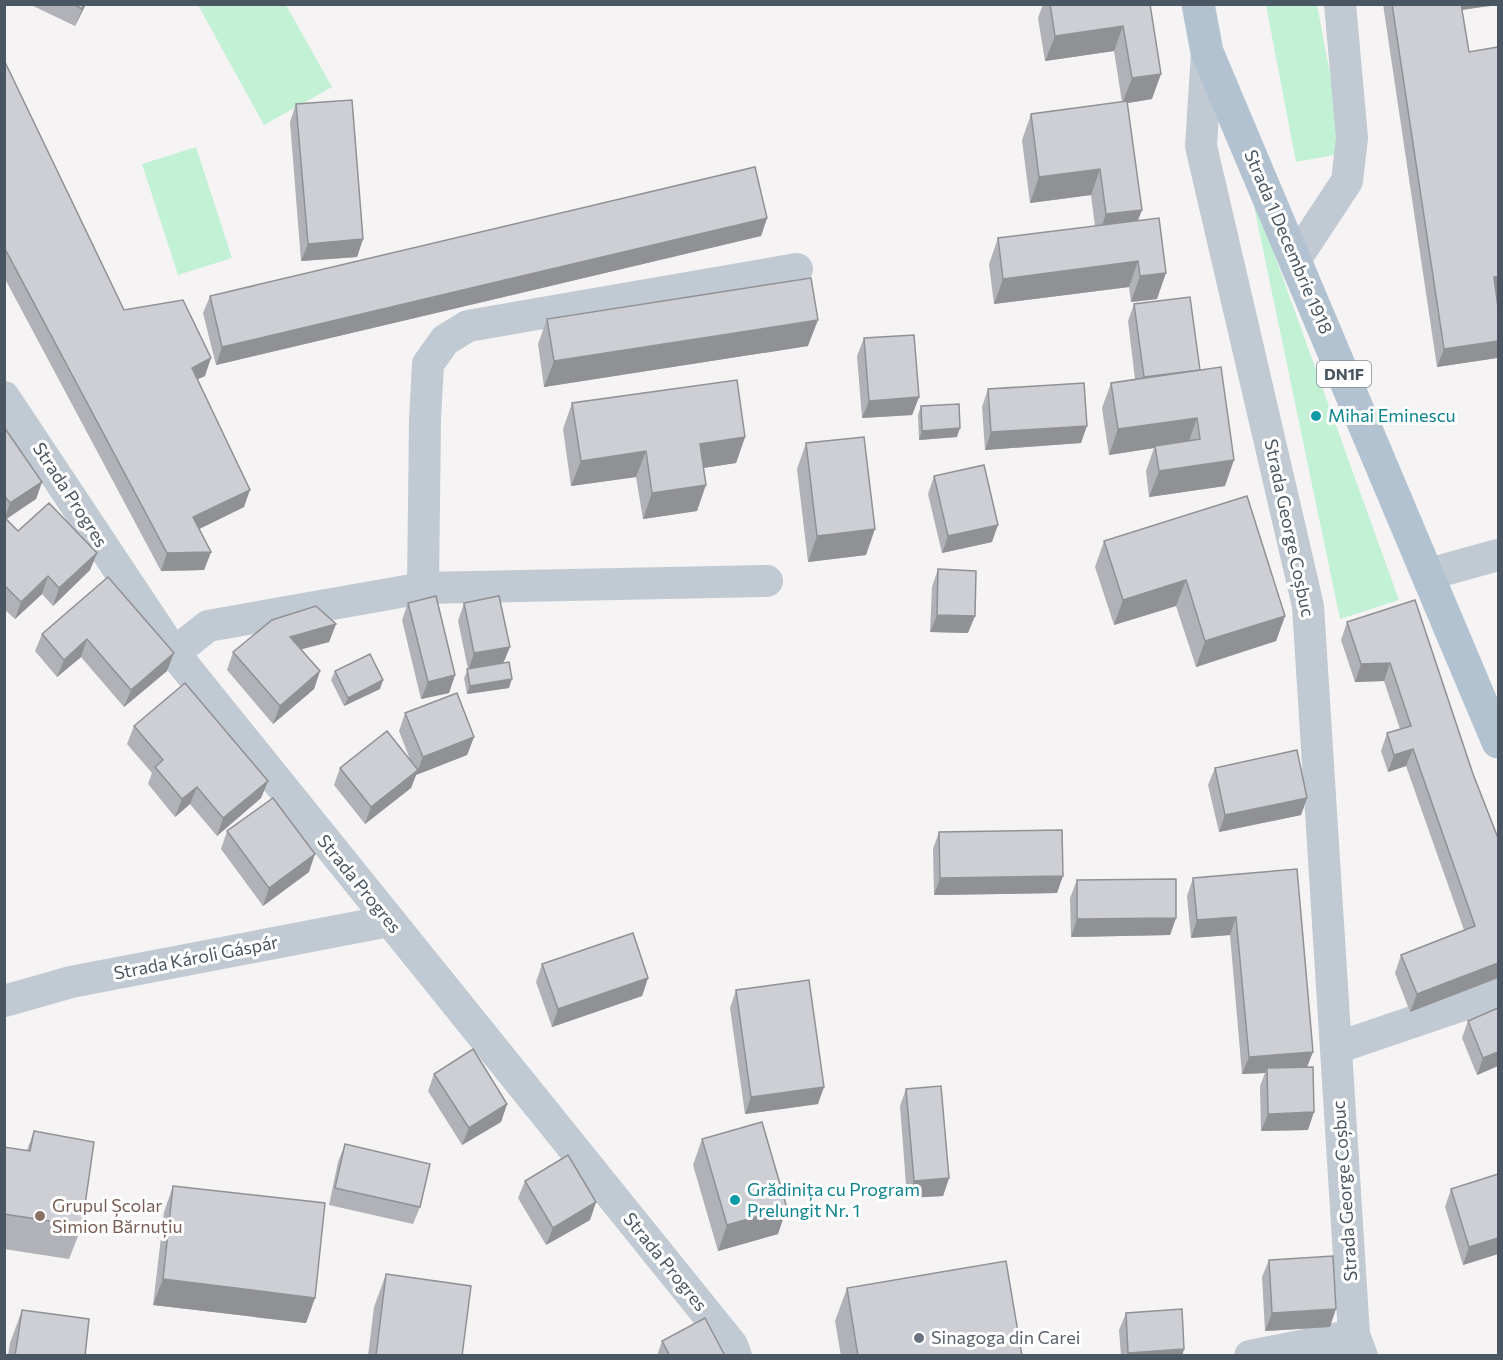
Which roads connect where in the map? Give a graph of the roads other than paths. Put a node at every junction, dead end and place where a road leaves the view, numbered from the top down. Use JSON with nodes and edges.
{"nodes":[{"id":1,"x":1198,"y":4,"type":"edge"},
{"id":2,"x":1341,"y":4,"type":"edge"},
{"id":3,"x":1207,"y":51,"type":"junction"},
{"id":4,"x":1295,"y":260,"type":"junction"},
{"id":5,"x":797,"y":269,"type":"dead end"},
{"id":6,"x":4,"y":397,"type":"edge"},
{"id":7,"x":1498,"y":555,"type":"edge"},
{"id":8,"x":1429,"y":574,"type":"junction"},
{"id":9,"x":767,"y":581,"type":"dead end"},
{"id":10,"x":423,"y":588,"type":"junction"},
{"id":11,"x":174,"y":653,"type":"junction"},
{"id":12,"x":1498,"y":742,"type":"edge"},
{"id":13,"x":389,"y":921,"type":"junction"},
{"id":14,"x":1498,"y":993,"type":"edge"},
{"id":15,"x":4,"y":1001,"type":"edge"},
{"id":16,"x":1336,"y":1048,"type":"junction"},
{"id":17,"x":1356,"y":1349,"type":"edge"},
{"id":18,"x":736,"y":1356,"type":"edge"},
{"id":19,"x":1250,"y":1356,"type":"edge"}],
"edges":[{"from":1,"to":3,"type":"main road","name":"Strada 1 Decembrie 1918","number":"DN1F"},
{"from":2,"to":4,"type":"street"},
{"from":3,"to":4,"type":"main road","name":"Strada 1 Decembrie 1918","number":"DN1F"},
{"from":3,"to":16,"type":"street","name":"Strada George Coșbuc"},
{"from":4,"to":8,"type":"main road","name":"Strada 1 Decembrie 1918","number":"DN1F"},
{"from":5,"to":10,"type":"street"},
{"from":6,"to":11,"type":"street","name":"Strada Progres"},
{"from":7,"to":8,"type":"street"},
{"from":8,"to":12,"type":"main road","name":"Strada 1 Decembrie 1918","number":"DN1F"},
{"from":9,"to":10,"type":"street"},
{"from":10,"to":11,"type":"street"},
{"from":11,"to":13,"type":"street","name":"Strada Progres"},
{"from":13,"to":15,"type":"street","name":"Strada Károli Gáspár"},
{"from":13,"to":18,"type":"street","name":"Strada Progres"},
{"from":14,"to":16,"type":"street"},
{"from":16,"to":17,"type":"street","name":"Strada George Coșbuc"},
{"from":17,"to":19,"type":"street"}]}
